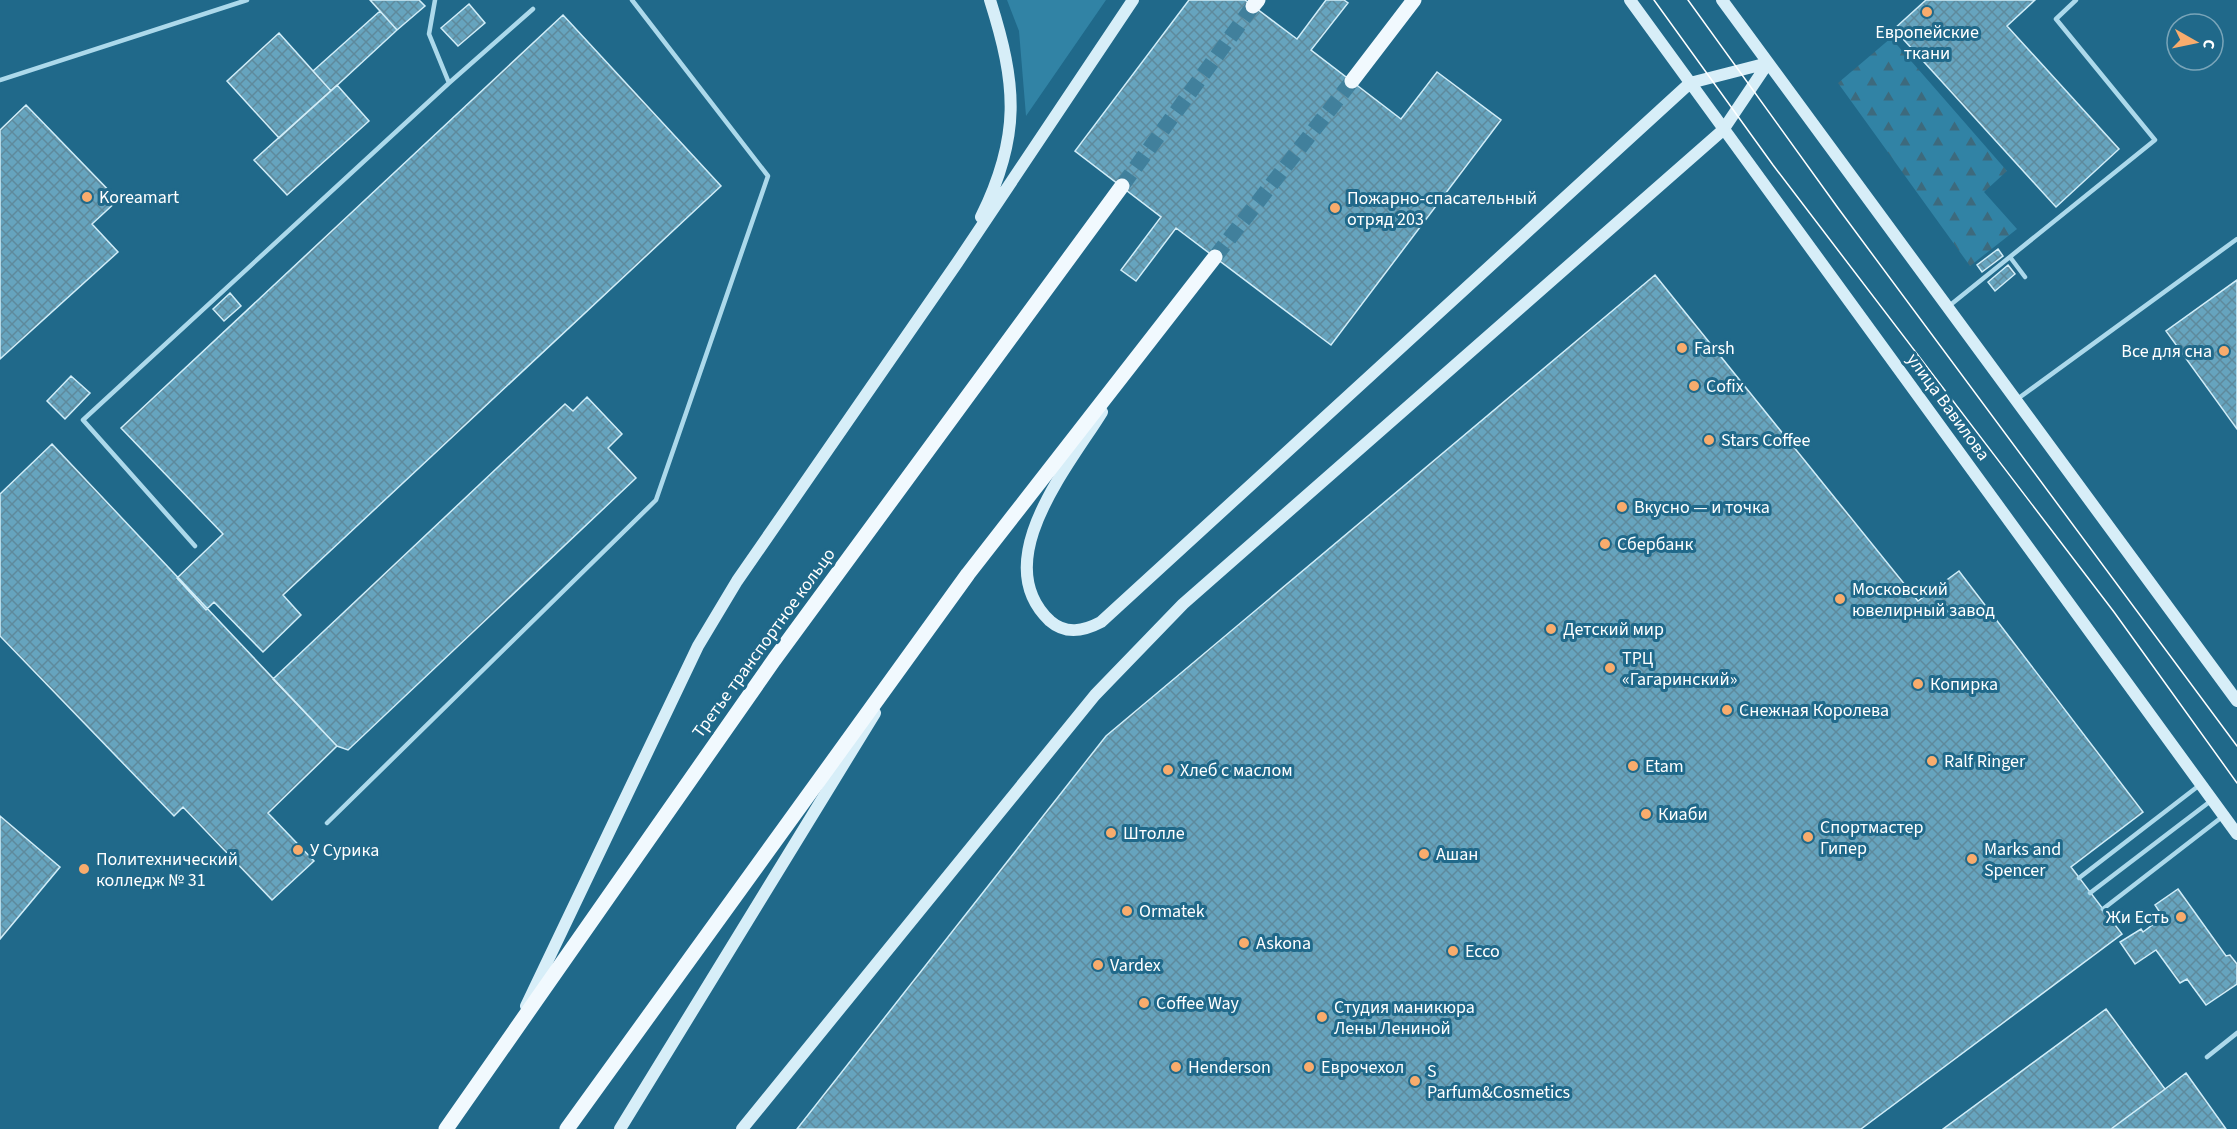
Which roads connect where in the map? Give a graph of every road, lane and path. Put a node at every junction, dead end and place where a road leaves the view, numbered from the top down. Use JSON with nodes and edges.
{"nodes":[{"id":1,"x":247,"y":0,"type":"edge"},
{"id":2,"x":435,"y":0,"type":"edge"},
{"id":3,"x":632,"y":0,"type":"edge"},
{"id":4,"x":990,"y":0,"type":"edge"},
{"id":5,"x":1133,"y":0,"type":"edge"},
{"id":6,"x":1414,"y":0,"type":"edge"},
{"id":7,"x":1630,"y":0,"type":"edge"},
{"id":8,"x":1722,"y":0,"type":"edge"},
{"id":9,"x":2076,"y":0,"type":"edge"},
{"id":10,"x":533,"y":9,"type":"dead end"},
{"id":11,"x":1768,"y":63,"type":"junction"},
{"id":12,"x":0,"y":80,"type":"edge"},
{"id":13,"x":1352,"y":81,"type":"tunnel mouth"},
{"id":14,"x":449,"y":83,"type":"junction"},
{"id":15,"x":1690,"y":84,"type":"junction"},
{"id":16,"x":1723,"y":130,"type":"junction"},
{"id":17,"x":1122,"y":186,"type":"tunnel mouth"},
{"id":18,"x":2237,"y":239,"type":"edge"},
{"id":19,"x":1215,"y":257,"type":"tunnel mouth"},
{"id":20,"x":2010,"y":257,"type":"junction"},
{"id":21,"x":957,"y":263,"type":"junction"},
{"id":22,"x":2025,"y":277,"type":"dead end"},
{"id":23,"x":1948,"y":307,"type":"junction"},
{"id":24,"x":1133,"y":363,"type":"junction"},
{"id":25,"x":2016,"y":400,"type":"junction"},
{"id":26,"x":195,"y":546,"type":"dead end"},
{"id":27,"x":919,"y":642,"type":"junction"},
{"id":28,"x":2237,"y":701,"type":"edge"},
{"id":29,"x":2200,"y":784,"type":"junction"},
{"id":30,"x":2212,"y":800,"type":"junction"},
{"id":31,"x":2224,"y":816,"type":"junction"},
{"id":32,"x":327,"y":823,"type":"dead end"},
{"id":33,"x":2237,"y":834,"type":"edge"},
{"id":34,"x":2079,"y":878,"type":"dead end"},
{"id":35,"x":2091,"y":893,"type":"dead end"},
{"id":36,"x":2103,"y":909,"type":"dead end"},
{"id":37,"x":2237,"y":1033,"type":"edge"},
{"id":38,"x":511,"y":1038,"type":"junction"},
{"id":39,"x":2207,"y":1057,"type":"dead end"},
{"id":40,"x":446,"y":1129,"type":"edge"},
{"id":41,"x":567,"y":1129,"type":"edge"},
{"id":42,"x":620,"y":1129,"type":"edge"},
{"id":43,"x":742,"y":1129,"type":"edge"}],
"edges":[{"from":1,"to":12,"type":"lane"},
{"from":2,"to":14,"type":"lane"},
{"from":3,"to":32,"type":"lane"},
{"from":4,"to":21,"type":"main road"},
{"from":5,"to":21,"type":"main road"},
{"from":6,"to":13,"type":"main road"},
{"from":7,"to":15,"type":"main road","name":"улица Вавилова"},
{"from":8,"to":11,"type":"main road"},
{"from":9,"to":20,"type":"lane"},
{"from":10,"to":14,"type":"lane"},
{"from":11,"to":15,"type":"main road"},
{"from":11,"to":16,"type":"main road"},
{"from":11,"to":23,"type":"main road"},
{"from":14,"to":26,"type":"lane"},
{"from":15,"to":16,"type":"main road","name":"улица Вавилова"},
{"from":15,"to":24,"type":"main road"},
{"from":16,"to":29,"type":"main road","name":"улица Вавилова"},
{"from":16,"to":43,"type":"main road"},
{"from":17,"to":38,"type":"main road","name":"Третье транспортное кольцо"},
{"from":18,"to":25,"type":"lane"},
{"from":19,"to":24,"type":"main road"},
{"from":20,"to":22,"type":"lane"},
{"from":20,"to":23,"type":"lane"},
{"from":21,"to":38,"type":"main road"},
{"from":23,"to":25,"type":"main road"},
{"from":24,"to":27,"type":"main road"},
{"from":25,"to":28,"type":"main road"},
{"from":27,"to":41,"type":"main road"},
{"from":27,"to":42,"type":"main road"},
{"from":29,"to":30,"type":"main road","name":"улица Вавилова"},
{"from":29,"to":34,"type":"lane"},
{"from":30,"to":31,"type":"main road","name":"улица Вавилова"},
{"from":30,"to":35,"type":"lane"},
{"from":31,"to":33,"type":"main road","name":"улица Вавилова"},
{"from":31,"to":36,"type":"lane"},
{"from":37,"to":39,"type":"lane"},
{"from":38,"to":40,"type":"main road","name":"Третье транспортное кольцо"}]}
